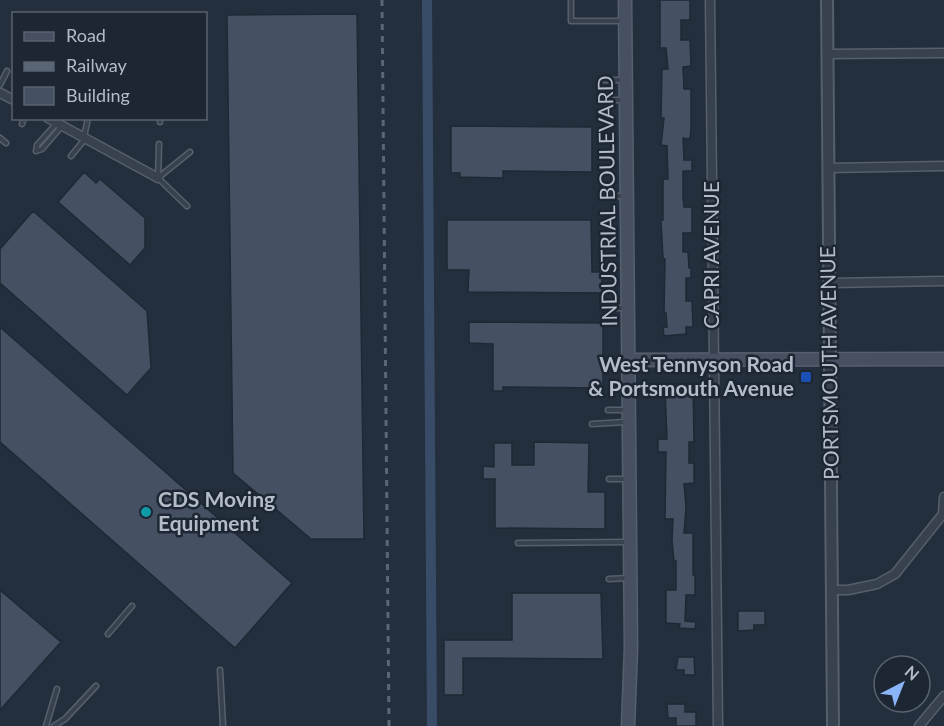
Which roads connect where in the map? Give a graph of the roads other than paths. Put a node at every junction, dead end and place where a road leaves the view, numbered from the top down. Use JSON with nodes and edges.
{"nodes":[{"id":1,"x":571,"y":0,"type":"edge"},
{"id":2,"x":625,"y":0,"type":"edge"},
{"id":3,"x":710,"y":0,"type":"edge"},
{"id":4,"x":827,"y":0,"type":"edge"},
{"id":5,"x":625,"y":21,"type":"junction"},
{"id":6,"x":944,"y":53,"type":"edge"},
{"id":7,"x":827,"y":54,"type":"junction"},
{"id":8,"x":7,"y":71,"type":"dead end"},
{"id":9,"x":605,"y":80,"type":"dead end"},
{"id":10,"x":626,"y":80,"type":"junction"},
{"id":11,"x":0,"y":84,"type":"edge"},
{"id":12,"x":605,"y":100,"type":"dead end"},
{"id":13,"x":626,"y":100,"type":"junction"},
{"id":14,"x":23,"y":120,"type":"edge"},
{"id":15,"x":51,"y":120,"type":"edge"},
{"id":16,"x":88,"y":120,"type":"edge"},
{"id":17,"x":22,"y":124,"type":"dead end"},
{"id":18,"x":59,"y":125,"type":"junction"},
{"id":19,"x":0,"y":138,"type":"edge"},
{"id":20,"x":85,"y":138,"type":"junction"},
{"id":21,"x":6,"y":143,"type":"dead end"},
{"id":22,"x":159,"y":144,"type":"dead end"},
{"id":23,"x":190,"y":152,"type":"dead end"},
{"id":24,"x":71,"y":156,"type":"dead end"},
{"id":25,"x":944,"y":166,"type":"edge"},
{"id":26,"x":828,"y":168,"type":"junction"},
{"id":27,"x":159,"y":178,"type":"junction"},
{"id":28,"x":602,"y":196,"type":"dead end"},
{"id":29,"x":627,"y":196,"type":"junction"},
{"id":30,"x":187,"y":206,"type":"dead end"},
{"id":31,"x":944,"y":281,"type":"edge"},
{"id":32,"x":830,"y":283,"type":"junction"},
{"id":33,"x":608,"y":308,"type":"dead end"},
{"id":34,"x":628,"y":308,"type":"junction"},
{"id":35,"x":944,"y":359,"type":"edge"},
{"id":36,"x":629,"y":360,"type":"junction"},
{"id":37,"x":713,"y":360,"type":"junction"},
{"id":38,"x":830,"y":360,"type":"junction"},
{"id":39,"x":608,"y":410,"type":"dead end"},
{"id":40,"x":629,"y":416,"type":"junction"},
{"id":41,"x":592,"y":424,"type":"dead end"},
{"id":42,"x":629,"y":478,"type":"junction"},
{"id":43,"x":609,"y":479,"type":"dead end"},
{"id":44,"x":944,"y":498,"type":"edge"},
{"id":45,"x":630,"y":542,"type":"junction"},
{"id":46,"x":518,"y":543,"type":"dead end"},
{"id":47,"x":630,"y":578,"type":"junction"},
{"id":48,"x":609,"y":579,"type":"dead end"},
{"id":49,"x":834,"y":590,"type":"junction"},
{"id":50,"x":132,"y":606,"type":"dead end"},
{"id":51,"x":108,"y":633,"type":"dead end"},
{"id":52,"x":220,"y":670,"type":"dead end"},
{"id":53,"x":96,"y":686,"type":"dead end"},
{"id":54,"x":57,"y":689,"type":"dead end"},
{"id":55,"x":944,"y":696,"type":"edge"},
{"id":56,"x":46,"y":726,"type":"edge"},
{"id":57,"x":54,"y":726,"type":"edge"},
{"id":58,"x":223,"y":726,"type":"edge"},
{"id":59,"x":628,"y":726,"type":"edge"},
{"id":60,"x":717,"y":726,"type":"edge"},
{"id":61,"x":833,"y":726,"type":"edge"},
{"id":62,"x":919,"y":726,"type":"edge"}],
"edges":[{"from":1,"to":5,"type":"lane"},
{"from":2,"to":5,"type":"main road","name":"INDUSTRIAL BOULEVARD"},
{"from":3,"to":37,"type":"street","name":"CAPRI AVENUE"},
{"from":4,"to":7,"type":"street","name":"PORTSMOUTH AVENUE"},
{"from":5,"to":10,"type":"main road","name":"INDUSTRIAL BOULEVARD"},
{"from":6,"to":7,"type":"street"},
{"from":7,"to":26,"type":"street","name":"PORTSMOUTH AVENUE"},
{"from":8,"to":11,"type":"lane"},
{"from":9,"to":10,"type":"lane"},
{"from":10,"to":13,"type":"main road","name":"INDUSTRIAL BOULEVARD"},
{"from":12,"to":13,"type":"lane"},
{"from":13,"to":29,"type":"main road","name":"INDUSTRIAL BOULEVARD"},
{"from":14,"to":17,"type":"lane"},
{"from":15,"to":18,"type":"street"},
{"from":16,"to":20,"type":"lane"},
{"from":18,"to":18,"type":"lane"},
{"from":18,"to":20,"type":"street"},
{"from":19,"to":21,"type":"lane"},
{"from":20,"to":24,"type":"lane"},
{"from":20,"to":27,"type":"street"},
{"from":22,"to":27,"type":"lane"},
{"from":23,"to":27,"type":"lane"},
{"from":25,"to":26,"type":"street"},
{"from":26,"to":32,"type":"street","name":"PORTSMOUTH AVENUE"},
{"from":27,"to":30,"type":"lane"},
{"from":28,"to":29,"type":"lane"},
{"from":29,"to":34,"type":"main road","name":"INDUSTRIAL BOULEVARD"},
{"from":31,"to":32,"type":"street"},
{"from":32,"to":38,"type":"street","name":"PORTSMOUTH AVENUE"},
{"from":33,"to":34,"type":"lane"},
{"from":34,"to":36,"type":"main road","name":"INDUSTRIAL BOULEVARD"},
{"from":35,"to":38,"type":"main road"},
{"from":36,"to":37,"type":"main road"},
{"from":36,"to":40,"type":"main road","name":"INDUSTRIAL BOULEVARD"},
{"from":37,"to":38,"type":"main road"},
{"from":37,"to":60,"type":"street","name":"CAPRI AVENUE"},
{"from":38,"to":49,"type":"street","name":"PORTSMOUTH AVENUE"},
{"from":39,"to":40,"type":"lane"},
{"from":40,"to":41,"type":"lane"},
{"from":40,"to":42,"type":"main road","name":"INDUSTRIAL BOULEVARD"},
{"from":42,"to":43,"type":"lane"},
{"from":42,"to":45,"type":"main road","name":"INDUSTRIAL BOULEVARD"},
{"from":44,"to":49,"type":"street"},
{"from":45,"to":46,"type":"lane"},
{"from":45,"to":47,"type":"main road","name":"INDUSTRIAL BOULEVARD"},
{"from":47,"to":48,"type":"lane"},
{"from":47,"to":59,"type":"main road","name":"INDUSTRIAL BOULEVARD"},
{"from":49,"to":61,"type":"street","name":"PORTSMOUTH AVENUE"},
{"from":50,"to":51,"type":"lane"},
{"from":52,"to":58,"type":"lane"},
{"from":53,"to":57,"type":"lane"},
{"from":54,"to":56,"type":"lane"},
{"from":55,"to":62,"type":"street"}]}
